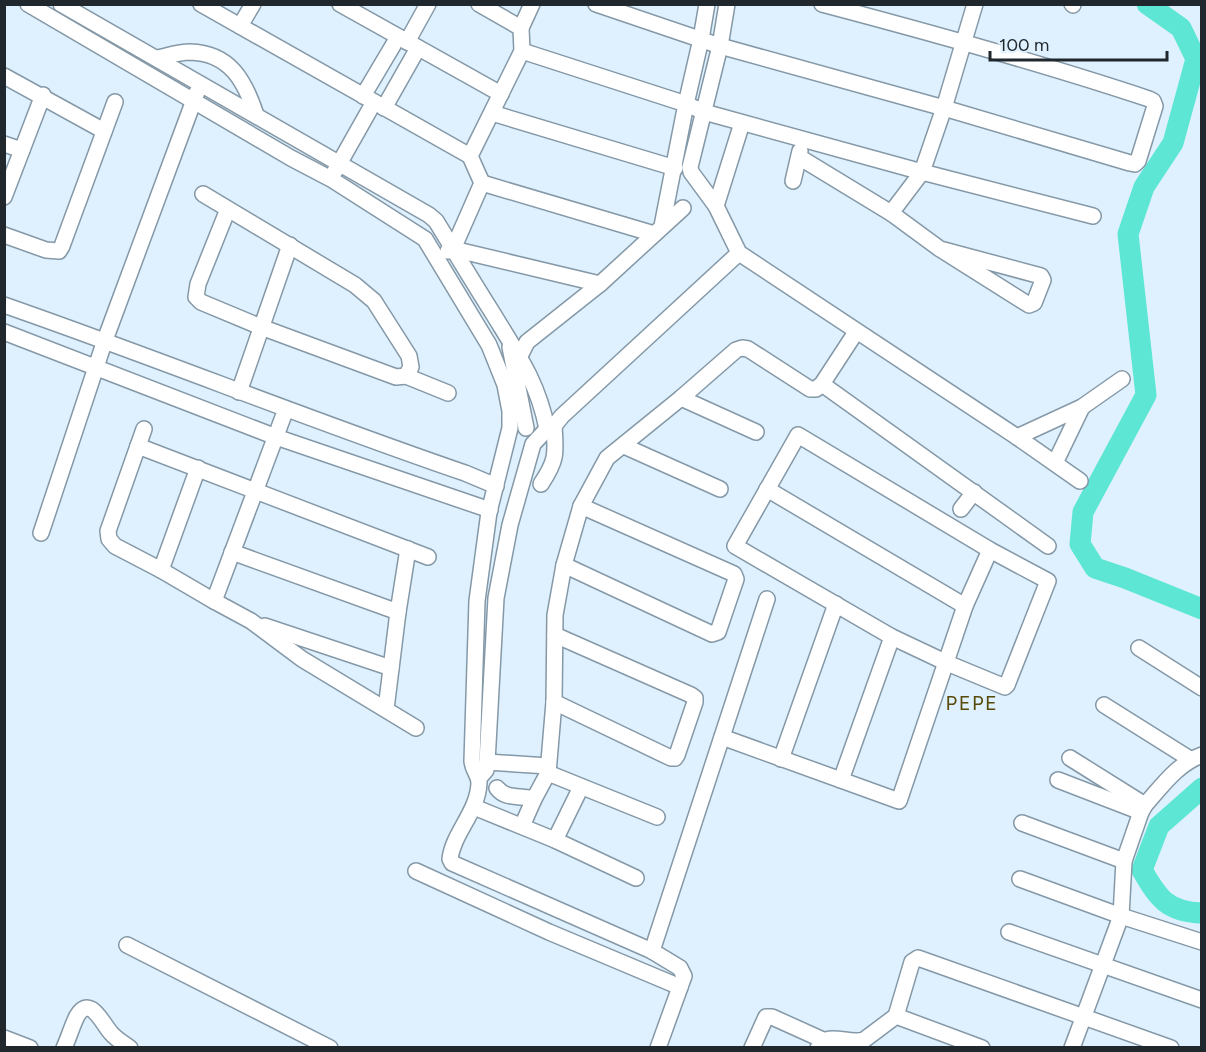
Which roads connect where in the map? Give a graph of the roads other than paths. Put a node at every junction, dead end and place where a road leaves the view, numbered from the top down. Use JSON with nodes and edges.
{"nodes":[{"id":1,"x":28,"y":4,"type":"edge"},
{"id":2,"x":61,"y":4,"type":"edge"},
{"id":3,"x":201,"y":4,"type":"edge"},
{"id":4,"x":253,"y":4,"type":"edge"},
{"id":5,"x":340,"y":4,"type":"edge"},
{"id":6,"x":428,"y":4,"type":"edge"},
{"id":7,"x":479,"y":4,"type":"edge"},
{"id":8,"x":532,"y":4,"type":"edge"},
{"id":9,"x":596,"y":4,"type":"edge"},
{"id":10,"x":707,"y":4,"type":"edge"},
{"id":11,"x":727,"y":4,"type":"edge"},
{"id":12,"x":822,"y":4,"type":"edge"},
{"id":13,"x":975,"y":4,"type":"edge"},
{"id":14,"x":79,"y":9,"type":"edge"},
{"id":15,"x":240,"y":26,"type":"junction"},
{"id":16,"x":67,"y":28,"type":"junction"},
{"id":17,"x":521,"y":28,"type":"junction"},
{"id":18,"x":701,"y":39,"type":"junction"},
{"id":19,"x":408,"y":42,"type":"junction"},
{"id":20,"x":964,"y":42,"type":"junction"},
{"id":21,"x":720,"y":46,"type":"junction"},
{"id":22,"x":522,"y":51,"type":"junction"},
{"id":23,"x":157,"y":58,"type":"junction"},
{"id":24,"x":4,"y":75,"type":"edge"},
{"id":25,"x":201,"y":84,"type":"junction"},
{"id":26,"x":501,"y":94,"type":"junction"},
{"id":27,"x":43,"y":95,"type":"junction"},
{"id":28,"x":194,"y":101,"type":"junction"},
{"id":29,"x":115,"y":102,"type":"dead end"},
{"id":30,"x":374,"y":102,"type":"junction"},
{"id":31,"x":686,"y":104,"type":"junction"},
{"id":32,"x":944,"y":108,"type":"junction"},
{"id":33,"x":704,"y":112,"type":"junction"},
{"id":34,"x":492,"y":113,"type":"junction"},
{"id":35,"x":256,"y":115,"type":"junction"},
{"id":36,"x":742,"y":123,"type":"junction"},
{"id":37,"x":104,"y":131,"type":"junction"},
{"id":38,"x":803,"y":139,"type":"junction"},
{"id":39,"x":4,"y":144,"type":"edge"},
{"id":40,"x":22,"y":150,"type":"junction"},
{"id":41,"x":470,"y":156,"type":"junction"},
{"id":42,"x":799,"y":157,"type":"junction"},
{"id":43,"x":338,"y":164,"type":"junction"},
{"id":44,"x":675,"y":168,"type":"junction"},
{"id":45,"x":922,"y":172,"type":"junction"},
{"id":46,"x":332,"y":179,"type":"junction"},
{"id":47,"x":793,"y":182,"type":"dead end"},
{"id":48,"x":482,"y":183,"type":"junction"},
{"id":49,"x":203,"y":194,"type":"dead end"},
{"id":50,"x":4,"y":197,"type":"edge"},
{"id":51,"x":716,"y":206,"type":"junction"},
{"id":52,"x":683,"y":208,"type":"dead end"},
{"id":53,"x":228,"y":209,"type":"junction"},
{"id":54,"x":891,"y":213,"type":"junction"},
{"id":55,"x":1093,"y":216,"type":"dead end"},
{"id":56,"x":658,"y":230,"type":"junction"},
{"id":57,"x":4,"y":234,"type":"edge"},
{"id":58,"x":290,"y":245,"type":"junction"},
{"id":59,"x":453,"y":249,"type":"junction"},
{"id":60,"x":940,"y":249,"type":"junction"},
{"id":61,"x":739,"y":253,"type":"junction"},
{"id":62,"x":436,"y":256,"type":"junction"},
{"id":63,"x":600,"y":284,"type":"junction"},
{"id":64,"x":4,"y":304,"type":"edge"},
{"id":65,"x":261,"y":327,"type":"junction"},
{"id":66,"x":4,"y":332,"type":"edge"},
{"id":67,"x":856,"y":332,"type":"junction"},
{"id":68,"x":537,"y":334,"type":"junction"},
{"id":69,"x":508,"y":338,"type":"junction"},
{"id":70,"x":105,"y":340,"type":"junction"},
{"id":71,"x":520,"y":356,"type":"junction"},
{"id":72,"x":97,"y":369,"type":"junction"},
{"id":73,"x":406,"y":376,"type":"junction"},
{"id":74,"x":1122,"y":379,"type":"dead end"},
{"id":75,"x":822,"y":384,"type":"junction"},
{"id":76,"x":239,"y":392,"type":"junction"},
{"id":77,"x":448,"y":393,"type":"dead end"},
{"id":78,"x":681,"y":399,"type":"junction"},
{"id":79,"x":1082,"y":407,"type":"junction"},
{"id":80,"x":286,"y":409,"type":"junction"},
{"id":81,"x":510,"y":425,"type":"junction"},
{"id":82,"x":526,"y":428,"type":"junction"},
{"id":83,"x":550,"y":428,"type":"junction"},
{"id":84,"x":144,"y":429,"type":"dead end"},
{"id":85,"x":756,"y":432,"type":"dead end"},
{"id":86,"x":1017,"y":436,"type":"junction"},
{"id":87,"x":276,"y":437,"type":"junction"},
{"id":88,"x":138,"y":446,"type":"junction"},
{"id":89,"x":624,"y":446,"type":"junction"},
{"id":90,"x":1055,"y":463,"type":"junction"},
{"id":91,"x":198,"y":468,"type":"junction"},
{"id":92,"x":1080,"y":481,"type":"dead end"},
{"id":93,"x":541,"y":484,"type":"dead end"},
{"id":94,"x":496,"y":486,"type":"junction"},
{"id":95,"x":720,"y":489,"type":"dead end"},
{"id":96,"x":767,"y":489,"type":"junction"},
{"id":97,"x":256,"y":490,"type":"junction"},
{"id":98,"x":974,"y":492,"type":"junction"},
{"id":99,"x":581,"y":506,"type":"junction"},
{"id":100,"x":961,"y":509,"type":"dead end"},
{"id":101,"x":490,"y":510,"type":"junction"},
{"id":102,"x":41,"y":533,"type":"dead end"},
{"id":103,"x":1048,"y":546,"type":"dead end"},
{"id":104,"x":408,"y":549,"type":"junction"},
{"id":105,"x":990,"y":550,"type":"junction"},
{"id":106,"x":232,"y":552,"type":"junction"},
{"id":107,"x":428,"y":557,"type":"dead end"},
{"id":108,"x":564,"y":565,"type":"junction"},
{"id":109,"x":161,"y":570,"type":"junction"},
{"id":110,"x":767,"y":599,"type":"dead end"},
{"id":111,"x":214,"y":601,"type":"junction"},
{"id":112,"x":836,"y":604,"type":"junction"},
{"id":113,"x":966,"y":606,"type":"junction"},
{"id":114,"x":398,"y":612,"type":"junction"},
{"id":115,"x":251,"y":621,"type":"junction"},
{"id":116,"x":555,"y":635,"type":"junction"},
{"id":117,"x":892,"y":637,"type":"junction"},
{"id":118,"x":1139,"y":648,"type":"dead end"},
{"id":119,"x":947,"y":663,"type":"junction"},
{"id":120,"x":391,"y":668,"type":"junction"},
{"id":121,"x":1202,"y":688,"type":"edge"},
{"id":122,"x":554,"y":702,"type":"junction"},
{"id":123,"x":1104,"y":705,"type":"dead end"},
{"id":124,"x":386,"y":709,"type":"junction"},
{"id":125,"x":416,"y":728,"type":"dead end"},
{"id":126,"x":722,"y":737,"type":"junction"},
{"id":127,"x":1196,"y":757,"type":"edge"},
{"id":128,"x":781,"y":759,"type":"junction"},
{"id":129,"x":487,"y":762,"type":"junction"},
{"id":130,"x":548,"y":770,"type":"junction"},
{"id":131,"x":841,"y":780,"type":"junction"},
{"id":132,"x":479,"y":782,"type":"junction"},
{"id":133,"x":581,"y":787,"type":"junction"},
{"id":134,"x":528,"y":798,"type":"junction"},
{"id":135,"x":474,"y":807,"type":"junction"},
{"id":136,"x":1143,"y":808,"type":"junction"},
{"id":137,"x":657,"y":817,"type":"dead end"},
{"id":138,"x":1022,"y":823,"type":"dead end"},
{"id":139,"x":522,"y":826,"type":"junction"},
{"id":140,"x":555,"y":840,"type":"junction"},
{"id":141,"x":1124,"y":861,"type":"junction"},
{"id":142,"x":416,"y":870,"type":"dead end"},
{"id":143,"x":636,"y":878,"type":"dead end"},
{"id":144,"x":1020,"y":879,"type":"dead end"},
{"id":145,"x":1121,"y":916,"type":"junction"},
{"id":146,"x":1009,"y":932,"type":"dead end"},
{"id":147,"x":1202,"y":942,"type":"edge"},
{"id":148,"x":127,"y":945,"type":"dead end"},
{"id":149,"x":652,"y":951,"type":"junction"},
{"id":150,"x":1101,"y":966,"type":"junction"},
{"id":151,"x":680,"y":987,"type":"junction"},
{"id":152,"x":1202,"y":1000,"type":"edge"},
{"id":153,"x":896,"y":1016,"type":"junction"},
{"id":154,"x":1083,"y":1016,"type":"junction"},
{"id":155,"x":4,"y":1038,"type":"edge"},
{"id":156,"x":820,"y":1044,"type":"edge"},
{"id":157,"x":30,"y":1047,"type":"edge"},
{"id":158,"x":64,"y":1047,"type":"edge"},
{"id":159,"x":130,"y":1047,"type":"edge"},
{"id":160,"x":330,"y":1047,"type":"edge"},
{"id":161,"x":658,"y":1047,"type":"edge"},
{"id":162,"x":752,"y":1047,"type":"edge"},
{"id":163,"x":982,"y":1047,"type":"edge"},
{"id":164,"x":1072,"y":1047,"type":"edge"},
{"id":165,"x":1171,"y":1047,"type":"edge"}],
"edges":[{"from":1,"to":16,"type":"street"},
{"from":2,"to":14,"type":"street"},
{"from":3,"to":15,"type":"street"},
{"from":4,"to":15,"type":"street"},
{"from":5,"to":19,"type":"street"},
{"from":6,"to":19,"type":"street"},
{"from":7,"to":17,"type":"street"},
{"from":8,"to":17,"type":"street"},
{"from":9,"to":18,"type":"street"},
{"from":10,"to":18,"type":"street"},
{"from":11,"to":21,"type":"street"},
{"from":12,"to":20,"type":"street"},
{"from":13,"to":20,"type":"street"},
{"from":14,"to":16,"type":"street"},
{"from":14,"to":23,"type":"street"},
{"from":15,"to":30,"type":"street"},
{"from":16,"to":28,"type":"street"},
{"from":17,"to":22,"type":"street"},
{"from":18,"to":21,"type":"street"},
{"from":18,"to":31,"type":"street"},
{"from":19,"to":26,"type":"street"},
{"from":19,"to":30,"type":"street"},
{"from":19,"to":30,"type":"street"},
{"from":20,"to":32,"type":"street"},
{"from":20,"to":32,"type":"street"},
{"from":21,"to":32,"type":"street"},
{"from":21,"to":33,"type":"street"},
{"from":22,"to":26,"type":"street"},
{"from":22,"to":31,"type":"street"},
{"from":23,"to":25,"type":"street"},
{"from":23,"to":35,"type":"street"},
{"from":24,"to":27,"type":"street"},
{"from":25,"to":28,"type":"street"},
{"from":25,"to":35,"type":"street"},
{"from":26,"to":34,"type":"street"},
{"from":27,"to":37,"type":"street"},
{"from":27,"to":40,"type":"street"},
{"from":28,"to":46,"type":"street"},
{"from":28,"to":70,"type":"street"},
{"from":29,"to":37,"type":"street"},
{"from":30,"to":41,"type":"street"},
{"from":30,"to":43,"type":"street"},
{"from":31,"to":33,"type":"street"},
{"from":31,"to":44,"type":"street"},
{"from":32,"to":45,"type":"street"},
{"from":33,"to":36,"type":"street"},
{"from":33,"to":51,"type":"street"},
{"from":34,"to":41,"type":"street"},
{"from":34,"to":44,"type":"street"},
{"from":35,"to":43,"type":"street"},
{"from":36,"to":38,"type":"street"},
{"from":36,"to":51,"type":"street"},
{"from":37,"to":57,"type":"street"},
{"from":38,"to":42,"type":"street"},
{"from":38,"to":45,"type":"street"},
{"from":39,"to":40,"type":"street"},
{"from":40,"to":50,"type":"street"},
{"from":41,"to":48,"type":"street"},
{"from":42,"to":47,"type":"street"},
{"from":42,"to":54,"type":"street"},
{"from":43,"to":46,"type":"street"},
{"from":43,"to":59,"type":"street"},
{"from":44,"to":56,"type":"street"},
{"from":45,"to":54,"type":"street"},
{"from":45,"to":55,"type":"street"},
{"from":46,"to":62,"type":"street"},
{"from":48,"to":56,"type":"street"},
{"from":48,"to":59,"type":"street"},
{"from":49,"to":53,"type":"street"},
{"from":51,"to":61,"type":"street"},
{"from":52,"to":56,"type":"street"},
{"from":53,"to":58,"type":"street"},
{"from":53,"to":65,"type":"street"},
{"from":54,"to":60,"type":"street"},
{"from":56,"to":63,"type":"street"},
{"from":58,"to":65,"type":"street"},
{"from":58,"to":73,"type":"street"},
{"from":59,"to":62,"type":"street"},
{"from":59,"to":63,"type":"street"},
{"from":59,"to":69,"type":"street"},
{"from":60,"to":60,"type":"street"},
{"from":61,"to":67,"type":"street"},
{"from":61,"to":83,"type":"street"},
{"from":62,"to":81,"type":"street"},
{"from":63,"to":68,"type":"street"},
{"from":64,"to":70,"type":"street"},
{"from":65,"to":73,"type":"street"},
{"from":65,"to":76,"type":"street"},
{"from":66,"to":72,"type":"street"},
{"from":67,"to":75,"type":"street"},
{"from":67,"to":86,"type":"street"},
{"from":68,"to":69,"type":"street"},
{"from":68,"to":71,"type":"street"},
{"from":69,"to":71,"type":"street"},
{"from":69,"to":82,"type":"street"},
{"from":70,"to":72,"type":"street"},
{"from":70,"to":76,"type":"street"},
{"from":71,"to":83,"type":"street"},
{"from":72,"to":87,"type":"street"},
{"from":72,"to":102,"type":"street"},
{"from":73,"to":77,"type":"street"},
{"from":74,"to":79,"type":"street"},
{"from":75,"to":78,"type":"street"},
{"from":75,"to":98,"type":"street"},
{"from":76,"to":80,"type":"street"},
{"from":78,"to":85,"type":"street"},
{"from":78,"to":89,"type":"street"},
{"from":79,"to":86,"type":"street"},
{"from":79,"to":90,"type":"street"},
{"from":80,"to":87,"type":"street"},
{"from":80,"to":94,"type":"street"},
{"from":81,"to":82,"type":"street"},
{"from":81,"to":94,"type":"street"},
{"from":82,"to":83,"type":"street"},
{"from":83,"to":93,"type":"street"},
{"from":83,"to":129,"type":"street"},
{"from":84,"to":88,"type":"street"},
{"from":86,"to":90,"type":"street"},
{"from":87,"to":97,"type":"street"},
{"from":87,"to":101,"type":"street"},
{"from":88,"to":91,"type":"street"},
{"from":88,"to":109,"type":"street"},
{"from":89,"to":95,"type":"street"},
{"from":89,"to":99,"type":"street"},
{"from":90,"to":92,"type":"street"},
{"from":91,"to":97,"type":"street"},
{"from":91,"to":109,"type":"street"},
{"from":94,"to":101,"type":"street"},
{"from":96,"to":105,"type":"street"},
{"from":96,"to":112,"type":"street"},
{"from":96,"to":113,"type":"street"},
{"from":97,"to":104,"type":"street"},
{"from":97,"to":106,"type":"street"},
{"from":98,"to":100,"type":"street"},
{"from":98,"to":103,"type":"street"},
{"from":99,"to":108,"type":"street"},
{"from":99,"to":108,"type":"street"},
{"from":101,"to":132,"type":"street"},
{"from":104,"to":107,"type":"street"},
{"from":104,"to":114,"type":"street"},
{"from":105,"to":113,"type":"street"},
{"from":105,"to":119,"type":"street"},
{"from":106,"to":111,"type":"street"},
{"from":106,"to":114,"type":"street"},
{"from":108,"to":116,"type":"street"},
{"from":109,"to":111,"type":"street"},
{"from":110,"to":126,"type":"street"},
{"from":111,"to":115,"type":"street"},
{"from":112,"to":117,"type":"street"},
{"from":112,"to":128,"type":"street"},
{"from":113,"to":119,"type":"street"},
{"from":114,"to":120,"type":"street"},
{"from":115,"to":120,"type":"street"},
{"from":115,"to":124,"type":"street"},
{"from":116,"to":122,"type":"street"},
{"from":116,"to":122,"type":"street"},
{"from":117,"to":119,"type":"street"},
{"from":117,"to":131,"type":"street"},
{"from":118,"to":121,"type":"street"},
{"from":119,"to":131,"type":"street"},
{"from":120,"to":124,"type":"street"},
{"from":122,"to":130,"type":"street"},
{"from":123,"to":127,"type":"street"},
{"from":124,"to":125,"type":"street"},
{"from":126,"to":128,"type":"street"},
{"from":126,"to":149,"type":"street"},
{"from":127,"to":136,"type":"street"},
{"from":128,"to":131,"type":"street"},
{"from":129,"to":130,"type":"street"},
{"from":129,"to":132,"type":"street"},
{"from":130,"to":133,"type":"street"},
{"from":130,"to":134,"type":"street"},
{"from":132,"to":134,"type":"street"},
{"from":132,"to":135,"type":"street"},
{"from":133,"to":137,"type":"street"},
{"from":133,"to":140,"type":"street"},
{"from":134,"to":139,"type":"street"},
{"from":135,"to":139,"type":"street"},
{"from":135,"to":149,"type":"street"},
{"from":136,"to":136,"type":"street"},
{"from":136,"to":141,"type":"street"},
{"from":138,"to":141,"type":"street"},
{"from":139,"to":140,"type":"street"},
{"from":140,"to":143,"type":"street"},
{"from":141,"to":145,"type":"street"},
{"from":142,"to":151,"type":"street"},
{"from":144,"to":145,"type":"street"},
{"from":145,"to":147,"type":"street"},
{"from":145,"to":150,"type":"street"},
{"from":146,"to":150,"type":"street"},
{"from":148,"to":160,"type":"street"},
{"from":149,"to":151,"type":"street"},
{"from":150,"to":152,"type":"street"},
{"from":150,"to":154,"type":"street"},
{"from":151,"to":161,"type":"street"},
{"from":153,"to":154,"type":"street"},
{"from":153,"to":156,"type":"street"},
{"from":153,"to":163,"type":"street"},
{"from":154,"to":164,"type":"street"},
{"from":154,"to":165,"type":"street"},
{"from":155,"to":157,"type":"street"},
{"from":156,"to":162,"type":"street"},
{"from":158,"to":159,"type":"street"}]}
